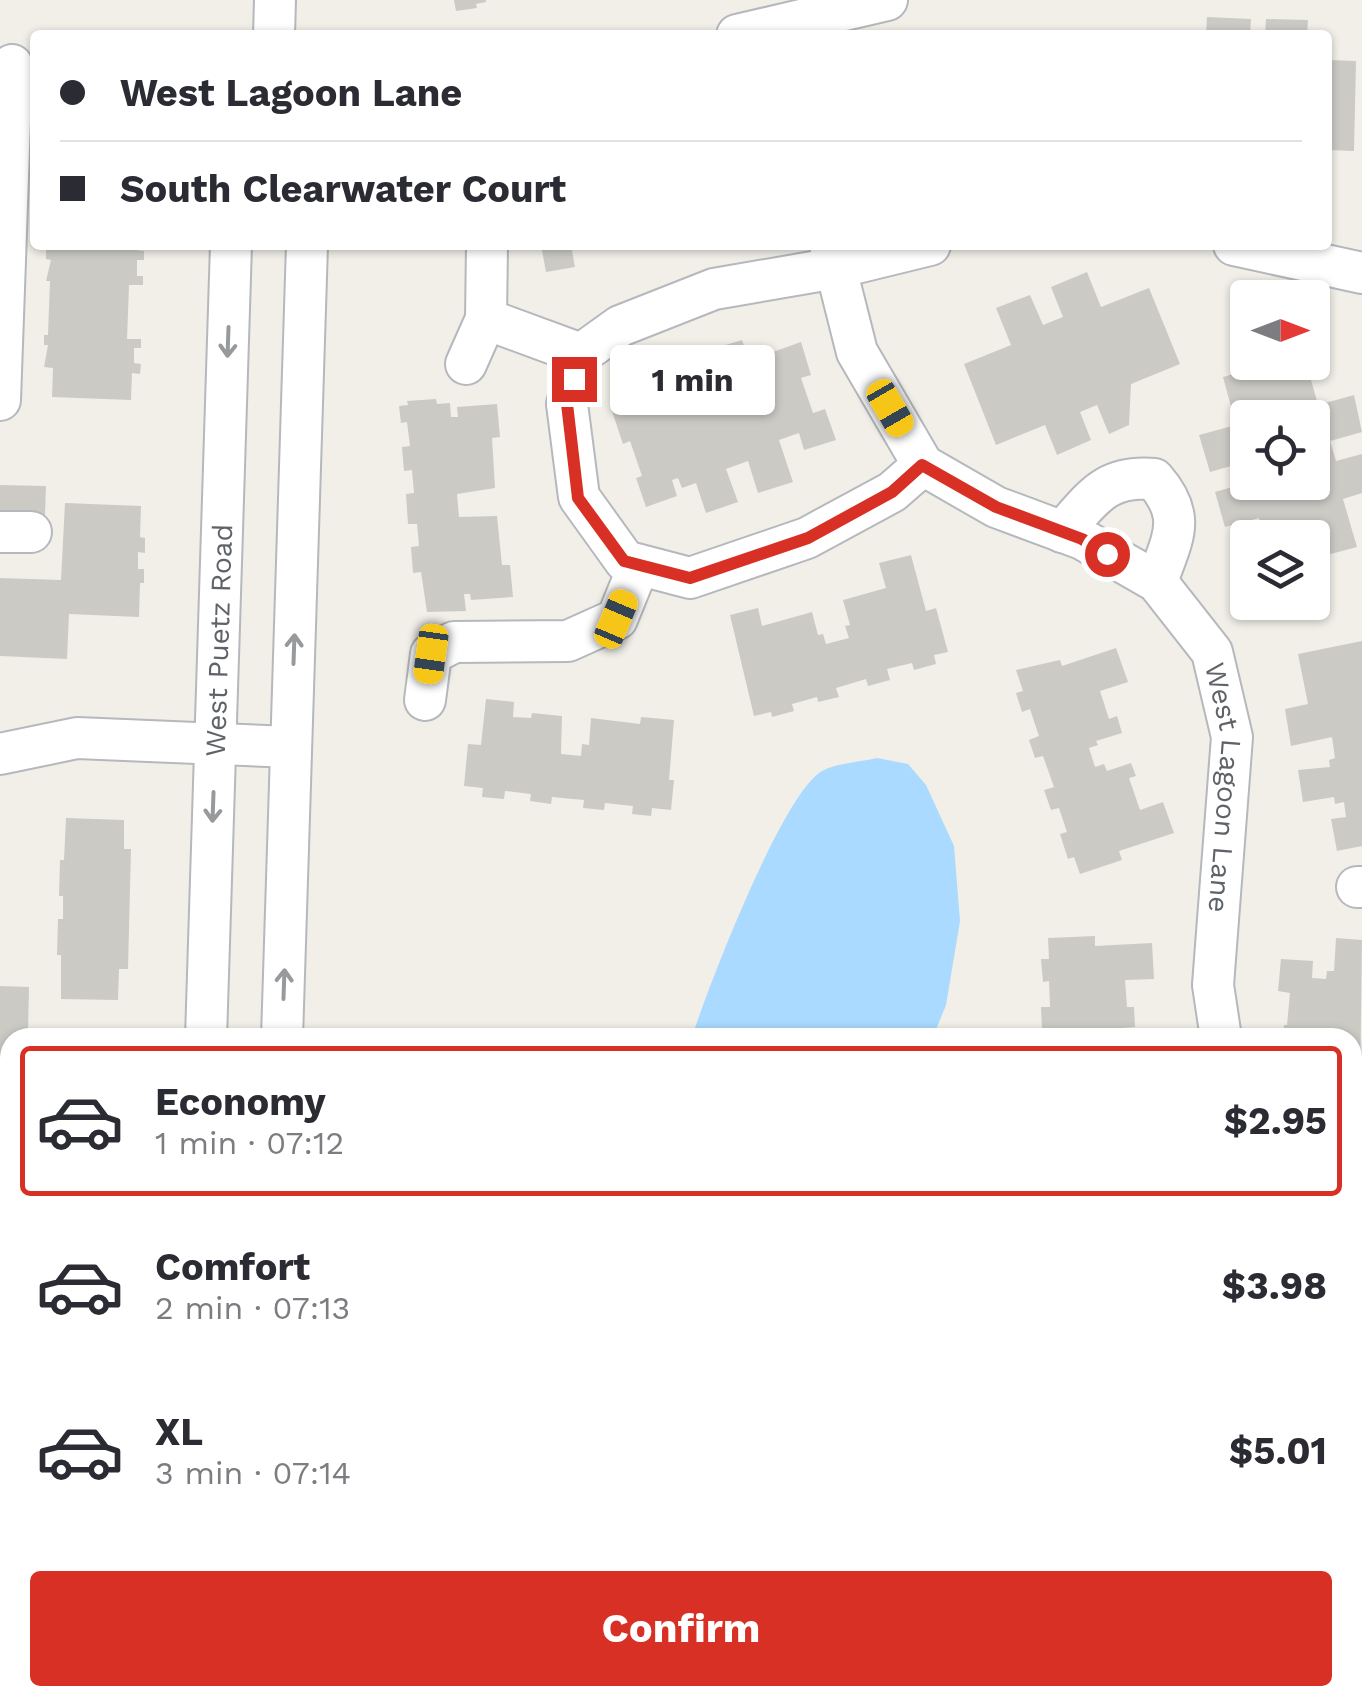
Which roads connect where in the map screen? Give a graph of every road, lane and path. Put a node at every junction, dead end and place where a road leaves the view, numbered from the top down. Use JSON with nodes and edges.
{"nodes":[{"id":1,"x":275,"y":0,"type":"edge"},
{"id":2,"x":887,"y":0,"type":"edge"},
{"id":3,"x":763,"y":24,"type":"edge"},
{"id":4,"x":274,"y":30,"type":"edge"},
{"id":5,"x":16,"y":65,"type":"edge"},
{"id":6,"x":231,"y":250,"type":"edge"},
{"id":7,"x":307,"y":250,"type":"edge"},
{"id":8,"x":488,"y":250,"type":"edge"},
{"id":9,"x":886,"y":250,"type":"edge"},
{"id":10,"x":1257,"y":250,"type":"edge"},
{"id":11,"x":833,"y":256,"type":"edge"},
{"id":12,"x":1362,"y":273,"type":"edge"},
{"id":13,"x":486,"y":318,"type":"junction"},
{"id":14,"x":582,"y":354,"type":"junction"},
{"id":15,"x":466,"y":364,"type":"dead end"},
{"id":16,"x":0,"y":400,"type":"edge"},
{"id":17,"x":922,"y":465,"type":"junction"},
{"id":18,"x":1062,"y":532,"type":"junction"},
{"id":19,"x":639,"y":565,"type":"junction"},
{"id":20,"x":1157,"y":582,"type":"junction"},
{"id":21,"x":425,"y":700,"type":"dead end"},
{"id":22,"x":215,"y":744,"type":"junction"},
{"id":23,"x":291,"y":747,"type":"junction"},
{"id":24,"x":0,"y":754,"type":"edge"},
{"id":25,"x":206,"y":1028,"type":"edge"},
{"id":26,"x":282,"y":1028,"type":"edge"},
{"id":27,"x":1219,"y":1028,"type":"edge"}],
"edges":[{"from":1,"to":4,"type":"street"},
{"from":2,"to":3,"type":"street"},
{"from":5,"to":16,"type":"street"},
{"from":6,"to":22,"type":"street","name":"West Puetz Road","one_way":true},
{"from":23,"to":7,"type":"street","one_way":true},
{"from":8,"to":13,"type":"street"},
{"from":9,"to":11,"type":"street"},
{"from":10,"to":12,"type":"street"},
{"from":11,"to":14,"type":"street"},
{"from":11,"to":17,"type":"street"},
{"from":13,"to":14,"type":"street"},
{"from":13,"to":15,"type":"street"},
{"from":14,"to":19,"type":"street"},
{"from":17,"to":18,"type":"street","name":"West Lagoon Lane"},
{"from":17,"to":19,"type":"street"},
{"from":18,"to":20,"type":"street","name":"West Lagoon Lane"},
{"from":18,"to":20,"type":"street"},
{"from":19,"to":21,"type":"street"},
{"from":20,"to":27,"type":"street","name":"West Lagoon Lane"},
{"from":22,"to":23,"type":"street"},
{"from":22,"to":24,"type":"street"},
{"from":22,"to":25,"type":"street","name":"West Puetz Road","one_way":true},
{"from":26,"to":23,"type":"street","one_way":true}]}
